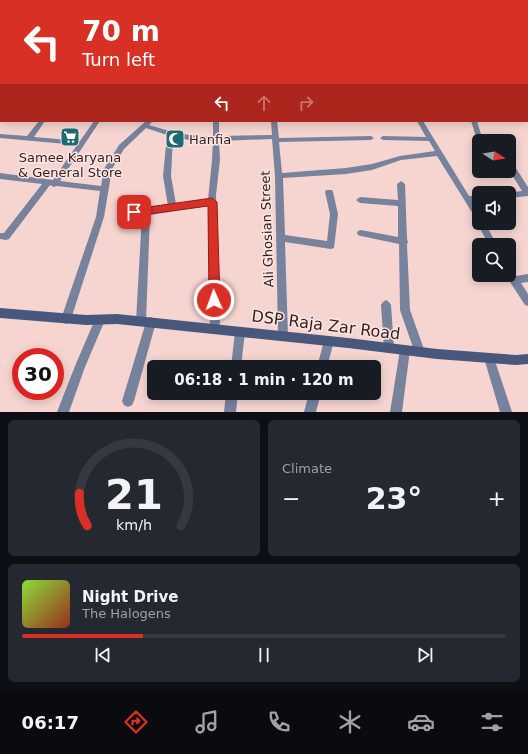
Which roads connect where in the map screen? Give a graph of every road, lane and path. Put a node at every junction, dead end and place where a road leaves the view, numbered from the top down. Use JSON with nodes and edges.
{"nodes":[{"id":1,"x":41,"y":122,"type":"edge"},
{"id":2,"x":96,"y":122,"type":"edge"},
{"id":3,"x":216,"y":122,"type":"edge"},
{"id":4,"x":274,"y":122,"type":"edge"},
{"id":5,"x":421,"y":122,"type":"edge"},
{"id":6,"x":474,"y":122,"type":"edge"},
{"id":7,"x":147,"y":123,"type":"edge"},
{"id":8,"x":170,"y":134,"type":"junction"},
{"id":9,"x":478,"y":134,"type":"edge"},
{"id":10,"x":0,"y":136,"type":"edge"},
{"id":11,"x":30,"y":137,"type":"junction"},
{"id":12,"x":275,"y":138,"type":"junction"},
{"id":13,"x":371,"y":138,"type":"dead end"},
{"id":14,"x":383,"y":138,"type":"dead end"},
{"id":15,"x":215,"y":139,"type":"junction"},
{"id":16,"x":431,"y":139,"type":"junction"},
{"id":17,"x":81,"y":143,"type":"junction"},
{"id":18,"x":440,"y":153,"type":"junction"},
{"id":19,"x":516,"y":175,"type":"edge"},
{"id":20,"x":0,"y":176,"type":"edge"},
{"id":21,"x":279,"y":176,"type":"junction"},
{"id":22,"x":50,"y":183,"type":"junction"},
{"id":23,"x":401,"y":184,"type":"dead end"},
{"id":24,"x":104,"y":189,"type":"junction"},
{"id":25,"x":329,"y":192,"type":"dead end"},
{"id":26,"x":528,"y":193,"type":"edge"},
{"id":27,"x":516,"y":194,"type":"edge"},
{"id":28,"x":468,"y":199,"type":"junction"},
{"id":29,"x":472,"y":199,"type":"edge"},
{"id":30,"x":360,"y":200,"type":"dead end"},
{"id":31,"x":212,"y":202,"type":"junction"},
{"id":32,"x":402,"y":203,"type":"junction"},
{"id":33,"x":472,"y":206,"type":"edge"},
{"id":34,"x":172,"y":207,"type":"junction"},
{"id":35,"x":146,"y":212,"type":"junction"},
{"id":36,"x":121,"y":213,"type":"dead end"},
{"id":37,"x":361,"y":233,"type":"dead end"},
{"id":38,"x":0,"y":236,"type":"edge"},
{"id":39,"x":281,"y":238,"type":"junction"},
{"id":40,"x":404,"y":242,"type":"junction"},
{"id":41,"x":516,"y":277,"type":"edge"},
{"id":42,"x":528,"y":278,"type":"edge"},
{"id":43,"x":514,"y":282,"type":"edge"},
{"id":44,"x":528,"y":302,"type":"edge"},
{"id":45,"x":386,"y":305,"type":"dead end"},
{"id":46,"x":0,"y":313,"type":"edge"},
{"id":47,"x":66,"y":319,"type":"junction"},
{"id":48,"x":100,"y":320,"type":"junction"},
{"id":49,"x":146,"y":322,"type":"junction"},
{"id":50,"x":216,"y":329,"type":"junction"},
{"id":51,"x":240,"y":332,"type":"junction"},
{"id":52,"x":283,"y":336,"type":"junction"},
{"id":53,"x":329,"y":341,"type":"junction"},
{"id":54,"x":389,"y":348,"type":"junction"},
{"id":55,"x":405,"y":350,"type":"junction"},
{"id":56,"x":420,"y":352,"type":"junction"},
{"id":57,"x":489,"y":358,"type":"junction"},
{"id":58,"x":528,"y":359,"type":"edge"},
{"id":59,"x":237,"y":360,"type":"edge"},
{"id":60,"x":324,"y":360,"type":"edge"},
{"id":61,"x":231,"y":400,"type":"edge"},
{"id":62,"x":313,"y":400,"type":"edge"},
{"id":63,"x":128,"y":401,"type":"dead end"},
{"id":64,"x":63,"y":412,"type":"edge"},
{"id":65,"x":230,"y":412,"type":"edge"},
{"id":66,"x":310,"y":412,"type":"edge"},
{"id":67,"x":396,"y":412,"type":"edge"},
{"id":68,"x":506,"y":412,"type":"edge"}],
"edges":[{"from":1,"to":11,"type":"street"},
{"from":2,"to":17,"type":"street"},
{"from":3,"to":15,"type":"street"},
{"from":4,"to":12,"type":"street","name":"Ali Ghosian Street"},
{"from":5,"to":16,"type":"street"},
{"from":6,"to":9,"type":"street"},
{"from":7,"to":8,"type":"street"},
{"from":7,"to":24,"type":"street"},
{"from":8,"to":15,"type":"street"},
{"from":8,"to":34,"type":"street"},
{"from":10,"to":11,"type":"street"},
{"from":11,"to":17,"type":"street"},
{"from":12,"to":13,"type":"street"},
{"from":12,"to":15,"type":"street"},
{"from":12,"to":21,"type":"street","name":"Ali Ghosian Street"},
{"from":14,"to":16,"type":"street"},
{"from":15,"to":31,"type":"street"},
{"from":16,"to":18,"type":"street"},
{"from":17,"to":22,"type":"street"},
{"from":18,"to":21,"type":"street"},
{"from":18,"to":28,"type":"street"},
{"from":19,"to":26,"type":"street"},
{"from":20,"to":22,"type":"street"},
{"from":21,"to":39,"type":"street","name":"Ali Ghosian Street"},
{"from":22,"to":24,"type":"street"},
{"from":22,"to":38,"type":"street"},
{"from":23,"to":32,"type":"street"},
{"from":24,"to":47,"type":"street"},
{"from":25,"to":39,"type":"street"},
{"from":26,"to":27,"type":"street"},
{"from":28,"to":29,"type":"street"},
{"from":28,"to":33,"type":"street"},
{"from":30,"to":32,"type":"street"},
{"from":31,"to":34,"type":"street"},
{"from":31,"to":50,"type":"street"},
{"from":32,"to":40,"type":"street"},
{"from":34,"to":35,"type":"street"},
{"from":35,"to":36,"type":"street"},
{"from":35,"to":49,"type":"street"},
{"from":37,"to":40,"type":"street"},
{"from":39,"to":52,"type":"street","name":"Ali Ghosian Street"},
{"from":40,"to":56,"type":"street"},
{"from":41,"to":42,"type":"street"},
{"from":43,"to":44,"type":"street"},
{"from":45,"to":54,"type":"street"},
{"from":46,"to":47,"type":"street","name":"DSP Raja Zar Road"},
{"from":47,"to":48,"type":"street","name":"DSP Raja Zar Road"},
{"from":48,"to":49,"type":"street","name":"DSP Raja Zar Road"},
{"from":48,"to":64,"type":"street"},
{"from":49,"to":50,"type":"street","name":"DSP Raja Zar Road"},
{"from":49,"to":63,"type":"street"},
{"from":50,"to":51,"type":"street","name":"DSP Raja Zar Road"},
{"from":51,"to":52,"type":"street","name":"DSP Raja Zar Road"},
{"from":51,"to":59,"type":"street"},
{"from":52,"to":53,"type":"street","name":"DSP Raja Zar Road"},
{"from":53,"to":54,"type":"street","name":"DSP Raja Zar Road"},
{"from":53,"to":60,"type":"street"},
{"from":54,"to":55,"type":"street","name":"DSP Raja Zar Road"},
{"from":55,"to":56,"type":"street","name":"DSP Raja Zar Road"},
{"from":55,"to":67,"type":"street"},
{"from":56,"to":57,"type":"street","name":"DSP Raja Zar Road"},
{"from":57,"to":58,"type":"street","name":"DSP Raja Zar Road"},
{"from":57,"to":68,"type":"street"},
{"from":61,"to":65,"type":"street"},
{"from":62,"to":66,"type":"street"}]}
